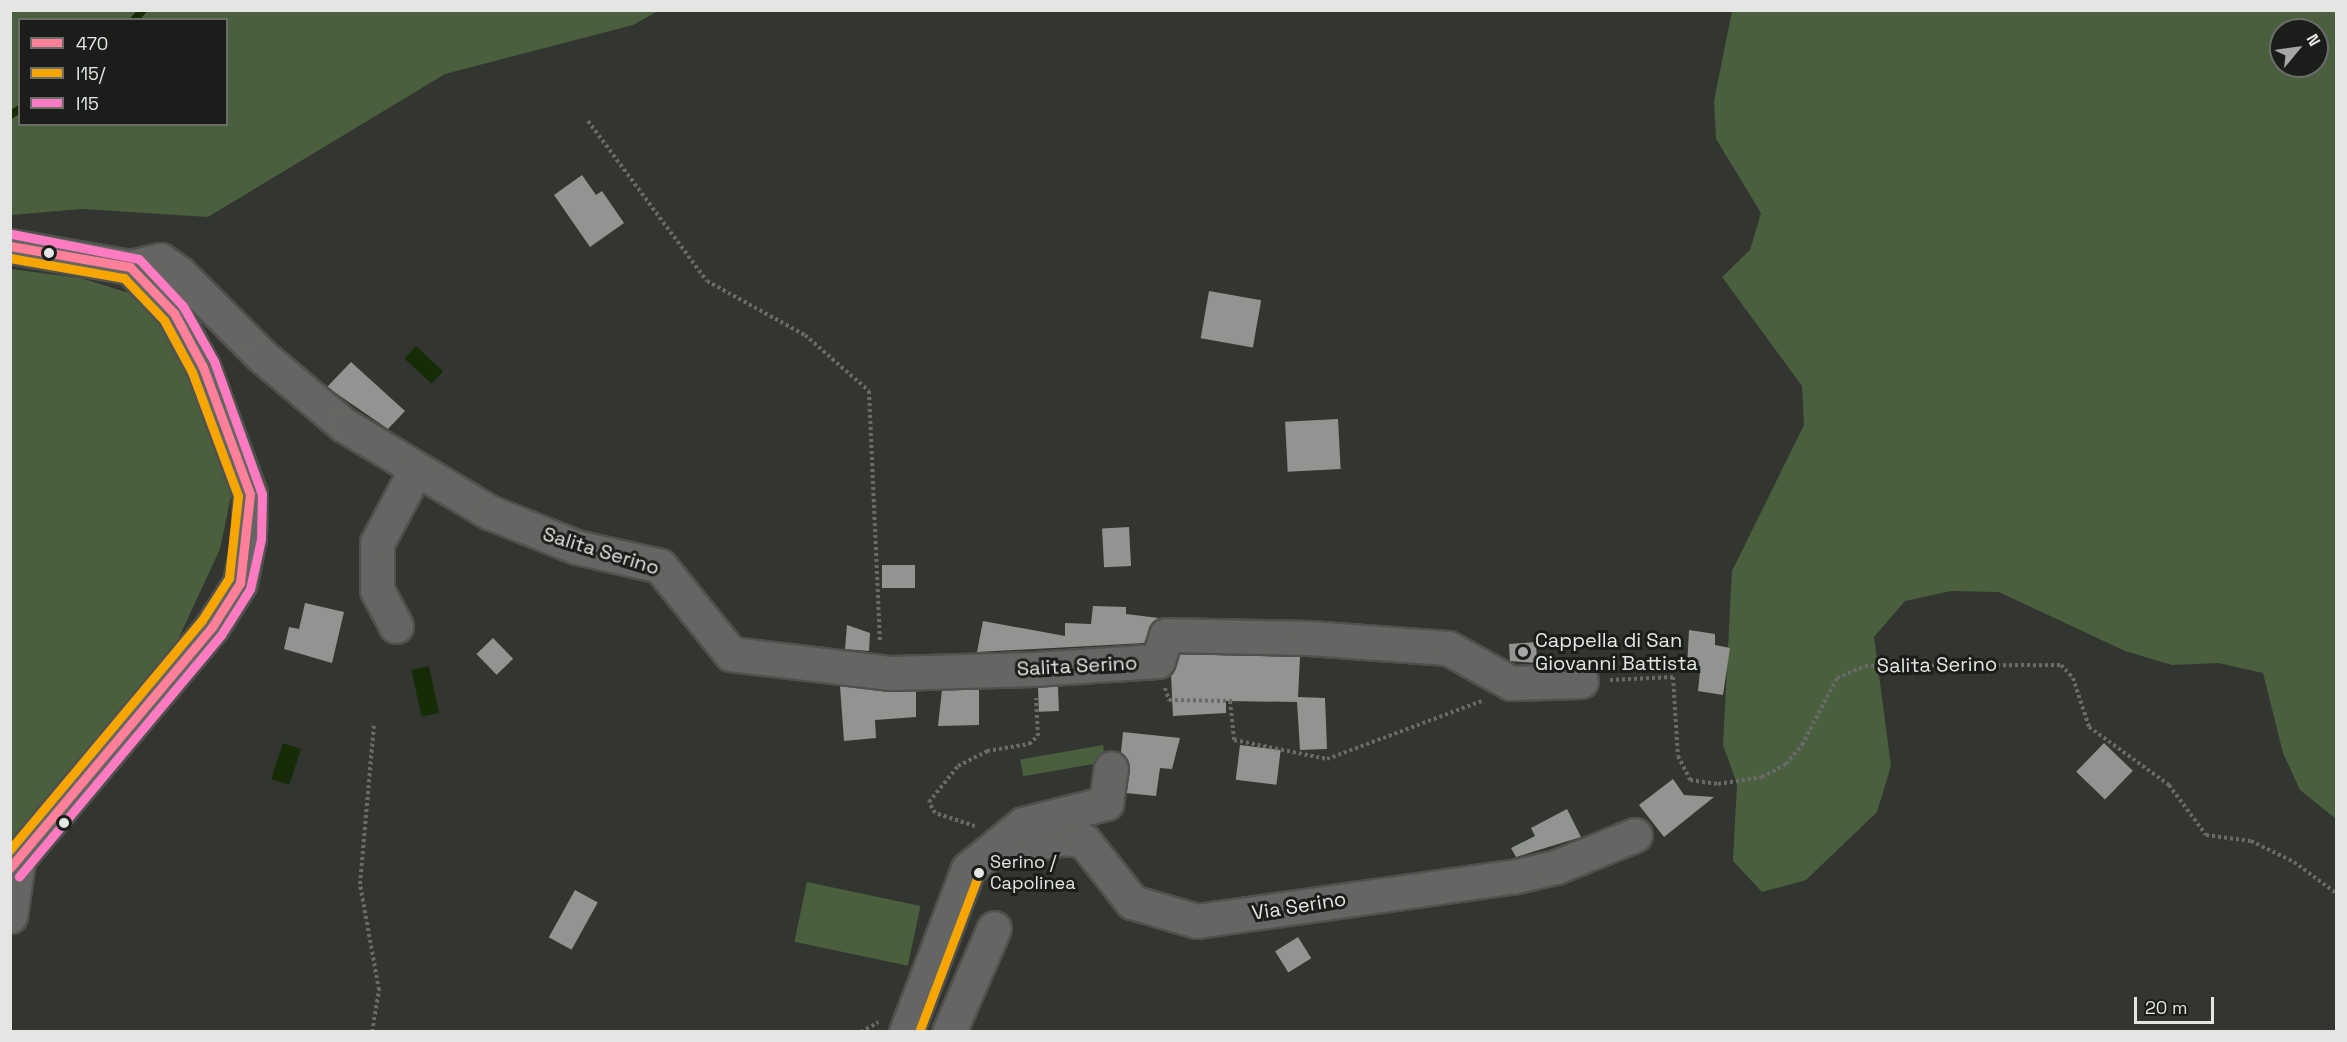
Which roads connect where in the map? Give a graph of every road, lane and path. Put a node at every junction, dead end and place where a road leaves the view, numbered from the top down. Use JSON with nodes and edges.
{"nodes":[{"id":1,"x":588,"y":121,"type":"dead end"},
{"id":2,"x":10,"y":246,"type":"edge"},
{"id":3,"x":130,"y":267,"type":"junction"},
{"id":4,"x":416,"y":469,"type":"junction"},
{"id":5,"x":396,"y":626,"type":"dead end"},
{"id":6,"x":1158,"y":661,"type":"junction"},
{"id":7,"x":1034,"y":669,"type":"junction"},
{"id":8,"x":883,"y":672,"type":"junction"},
{"id":9,"x":1581,"y":681,"type":"joint"},
{"id":10,"x":1511,"y":683,"type":"junction"},
{"id":11,"x":374,"y":724,"type":"dead end"},
{"id":12,"x":1111,"y":768,"type":"dead end"},
{"id":13,"x":1635,"y":835,"type":"dead end"},
{"id":14,"x":997,"y":846,"type":"junction"},
{"id":15,"x":14,"y":865,"type":"edge"},
{"id":16,"x":2337,"y":893,"type":"edge"},
{"id":17,"x":10,"y":915,"type":"edge"},
{"id":18,"x":994,"y":928,"type":"dead end"},
{"id":19,"x":930,"y":969,"type":"junction"},
{"id":20,"x":960,"y":996,"type":"junction"},
{"id":21,"x":372,"y":1032,"type":"edge"},
{"id":22,"x":906,"y":1032,"type":"edge"},
{"id":23,"x":949,"y":1032,"type":"edge"}],
"edges":[{"from":1,"to":8,"type":"path"},
{"from":2,"to":3,"type":"street"},
{"from":3,"to":4,"type":"street","name":"Salita Serino"},
{"from":3,"to":15,"type":"street"},
{"from":4,"to":5,"type":"street"},
{"from":4,"to":8,"type":"street","name":"Salita Serino"},
{"from":6,"to":7,"type":"street","name":"Salita Serino"},
{"from":6,"to":10,"type":"street","name":"Salita Serino"},
{"from":6,"to":10,"type":"path","name":"Salita Serino"},
{"from":7,"to":8,"type":"street","name":"Salita Serino"},
{"from":7,"to":14,"type":"path"},
{"from":9,"to":10,"type":"street"},
{"from":9,"to":16,"type":"path","name":"Salita Serino"},
{"from":11,"to":21,"type":"path"},
{"from":12,"to":14,"type":"street"},
{"from":13,"to":14,"type":"street","name":"Via Serino"},
{"from":14,"to":19,"type":"street"},
{"from":15,"to":17,"type":"street"},
{"from":18,"to":20,"type":"street"},
{"from":19,"to":20,"type":"street"},
{"from":19,"to":22,"type":"street"},
{"from":20,"to":23,"type":"street"}]}
